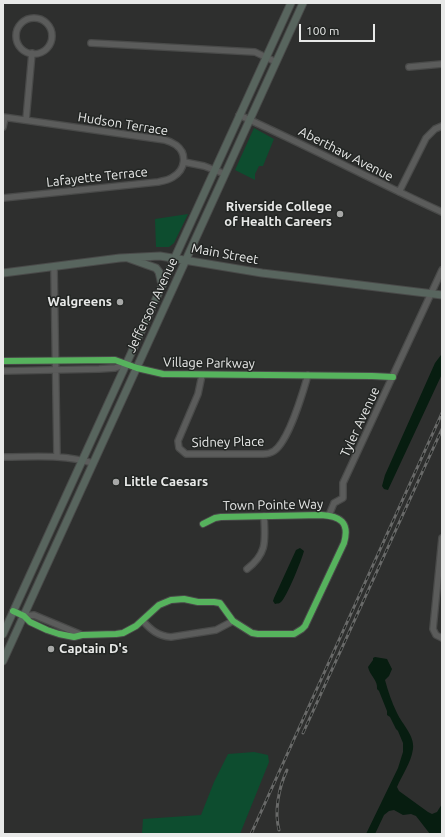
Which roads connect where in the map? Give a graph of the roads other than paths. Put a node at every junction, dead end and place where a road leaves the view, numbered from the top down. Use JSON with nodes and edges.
{"nodes":[{"id":1,"x":291,"y":3,"type":"edge"},
{"id":2,"x":303,"y":3,"type":"edge"},
{"id":3,"x":91,"y":43,"type":"dead end"},
{"id":4,"x":32,"y":53,"type":"junction"},
{"id":5,"x":266,"y":56,"type":"junction"},
{"id":6,"x":276,"y":62,"type":"junction"},
{"id":7,"x":442,"y":64,"type":"edge"},
{"id":8,"x":410,"y":67,"type":"dead end"},
{"id":9,"x":240,"y":115,"type":"junction"},
{"id":10,"x":4,"y":117,"type":"edge"},
{"id":11,"x":26,"y":120,"type":"junction"},
{"id":12,"x":250,"y":120,"type":"junction"},
{"id":13,"x":442,"y":126,"type":"edge"},
{"id":14,"x":3,"y":127,"type":"edge"},
{"id":15,"x":184,"y":162,"type":"junction"},
{"id":16,"x":215,"y":169,"type":"junction"},
{"id":17,"x":225,"y":174,"type":"junction"},
{"id":18,"x":399,"y":192,"type":"junction"},
{"id":19,"x":3,"y":198,"type":"edge"},
{"id":20,"x":442,"y":212,"type":"edge"},
{"id":21,"x":126,"y":258,"type":"junction"},
{"id":22,"x":174,"y":258,"type":"junction"},
{"id":23,"x":186,"y":260,"type":"junction"},
{"id":24,"x":54,"y":267,"type":"junction"},
{"id":25,"x":442,"y":270,"type":"edge"},
{"id":26,"x":3,"y":273,"type":"edge"},
{"id":27,"x":162,"y":285,"type":"junction"},
{"id":28,"x":431,"y":293,"type":"junction"},
{"id":29,"x":442,"y":295,"type":"edge"},
{"id":30,"x":55,"y":360,"type":"junction"},
{"id":31,"x":81,"y":360,"type":"junction"},
{"id":32,"x":3,"y":361,"type":"edge"},
{"id":33,"x":126,"y":364,"type":"junction"},
{"id":34,"x":137,"y":368,"type":"junction"},
{"id":35,"x":80,"y":369,"type":"junction"},
{"id":36,"x":55,"y":370,"type":"junction"},
{"id":37,"x":3,"y":371,"type":"edge"},
{"id":38,"x":202,"y":375,"type":"junction"},
{"id":39,"x":308,"y":375,"type":"junction"},
{"id":40,"x":393,"y":378,"type":"junction"},
{"id":41,"x":57,"y":456,"type":"junction"},
{"id":42,"x":3,"y":457,"type":"edge"},
{"id":43,"x":82,"y":460,"type":"junction"},
{"id":44,"x":93,"y":463,"type":"junction"},
{"id":45,"x":329,"y":515,"type":"junction"},
{"id":46,"x":264,"y":516,"type":"junction"},
{"id":47,"x":204,"y":524,"type":"dead end"},
{"id":48,"x":442,"y":538,"type":"edge"},
{"id":49,"x":247,"y":569,"type":"dead end"},
{"id":50,"x":13,"y":611,"type":"junction"},
{"id":51,"x":24,"y":616,"type":"junction"},
{"id":52,"x":143,"y":621,"type":"junction"},
{"id":53,"x":232,"y":621,"type":"junction"},
{"id":54,"x":3,"y":634,"type":"edge"},
{"id":55,"x":442,"y":638,"type":"edge"},
{"id":56,"x":3,"y":661,"type":"edge"}],
"edges":[{"from":1,"to":5,"type":"main road","name":"Jefferson Avenue"},
{"from":2,"to":6,"type":"main road","name":"Jefferson Avenue"},
{"from":3,"to":5,"type":"street"},
{"from":4,"to":4,"type":"street"},
{"from":4,"to":11,"type":"street"},
{"from":5,"to":6,"type":"street"},
{"from":5,"to":9,"type":"main road","name":"Jefferson Avenue"},
{"from":6,"to":12,"type":"main road","name":"Jefferson Avenue"},
{"from":7,"to":8,"type":"street"},
{"from":9,"to":12,"type":"street","name":"Aberthaw Avenue"},
{"from":9,"to":16,"type":"main road","name":"Jefferson Avenue"},
{"from":10,"to":11,"type":"street","name":"Hudson Terrace"},
{"from":10,"to":14,"type":"street"},
{"from":11,"to":15,"type":"street","name":"Hudson Terrace"},
{"from":12,"to":17,"type":"main road","name":"Jefferson Avenue"},
{"from":12,"to":18,"type":"street","name":"Aberthaw Avenue"},
{"from":13,"to":18,"type":"street"},
{"from":15,"to":16,"type":"street"},
{"from":15,"to":19,"type":"street","name":"Lafayette Terrace"},
{"from":16,"to":17,"type":"street"},
{"from":16,"to":22,"type":"main road","name":"Jefferson Avenue"},
{"from":17,"to":23,"type":"main road","name":"Jefferson Avenue"},
{"from":18,"to":20,"type":"street","name":"Aberthaw Avenue"},
{"from":21,"to":22,"type":"main road","name":"Main Street"},
{"from":21,"to":24,"type":"main road","name":"Main Street"},
{"from":21,"to":27,"type":"main road"},
{"from":22,"to":23,"type":"main road","name":"Main Street"},
{"from":22,"to":27,"type":"main road","name":"Jefferson Avenue"},
{"from":23,"to":28,"type":"main road","name":"Main Street"},
{"from":23,"to":34,"type":"main road","name":"Jefferson Avenue"},
{"from":24,"to":26,"type":"main road","name":"Main Street"},
{"from":24,"to":30,"type":"street"},
{"from":25,"to":28,"type":"street","name":"Tyler Avenue"},
{"from":27,"to":33,"type":"main road","name":"Jefferson Avenue"},
{"from":28,"to":29,"type":"main road","name":"Main Street"},
{"from":28,"to":40,"type":"street","name":"Tyler Avenue"},
{"from":30,"to":31,"type":"street","name":"Village Parkway"},
{"from":30,"to":32,"type":"street","name":"Village Parkway"},
{"from":30,"to":36,"type":"street"},
{"from":31,"to":33,"type":"street","name":"Village Parkway"},
{"from":31,"to":35,"type":"street"},
{"from":33,"to":34,"type":"street","name":"Village Parkway"},
{"from":33,"to":35,"type":"street"},
{"from":33,"to":43,"type":"main road","name":"Jefferson Avenue"},
{"from":34,"to":38,"type":"street","name":"Village Parkway"},
{"from":34,"to":44,"type":"main road","name":"Jefferson Avenue"},
{"from":35,"to":36,"type":"street"},
{"from":36,"to":37,"type":"street"},
{"from":36,"to":41,"type":"street"},
{"from":38,"to":39,"type":"street","name":"Village Parkway"},
{"from":38,"to":39,"type":"street","name":"Sidney Place"},
{"from":39,"to":40,"type":"street","name":"Village Parkway"},
{"from":40,"to":45,"type":"street","name":"Tyler Avenue"},
{"from":41,"to":42,"type":"street"},
{"from":41,"to":43,"type":"street"},
{"from":43,"to":44,"type":"street"},
{"from":43,"to":50,"type":"main road","name":"Jefferson Avenue"},
{"from":44,"to":51,"type":"main road","name":"Jefferson Avenue"},
{"from":45,"to":46,"type":"street","name":"Town Pointe Way"},
{"from":45,"to":53,"type":"street","name":"Town Pointe Way"},
{"from":46,"to":47,"type":"street","name":"Town Pointe Way"},
{"from":46,"to":49,"type":"street"},
{"from":48,"to":55,"type":"street"},
{"from":50,"to":51,"type":"street"},
{"from":50,"to":54,"type":"main road","name":"Jefferson Avenue"},
{"from":51,"to":52,"type":"street"},
{"from":51,"to":56,"type":"main road","name":"Jefferson Avenue"},
{"from":52,"to":53,"type":"street"},
{"from":52,"to":53,"type":"street"}]}
